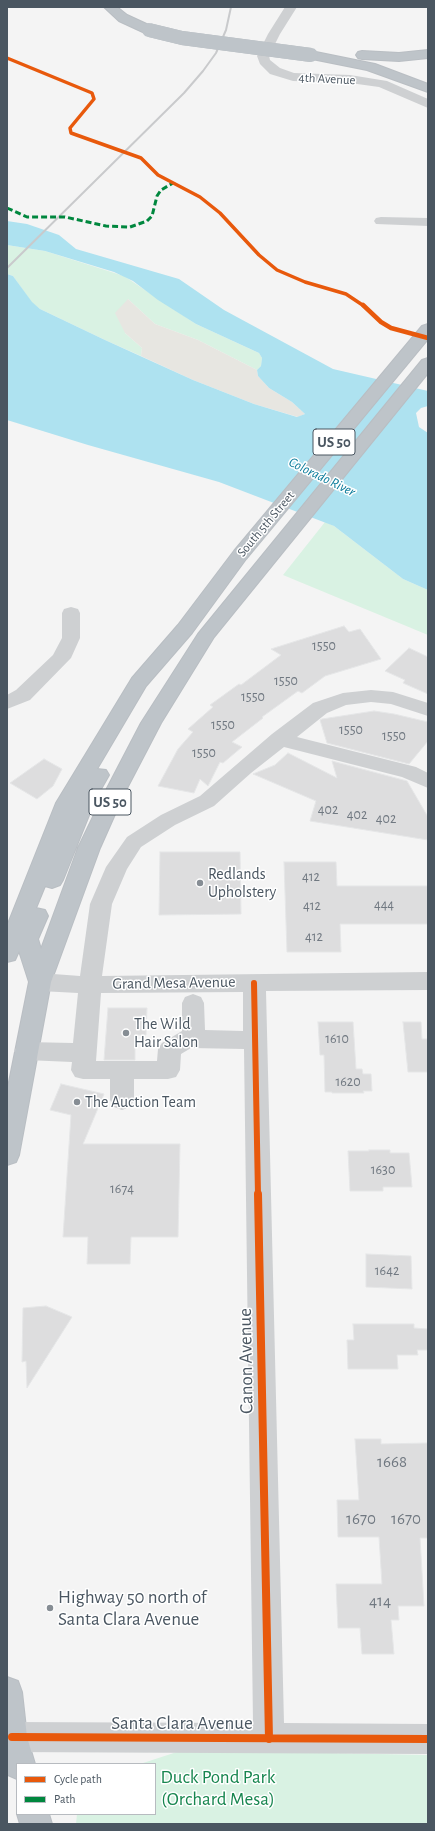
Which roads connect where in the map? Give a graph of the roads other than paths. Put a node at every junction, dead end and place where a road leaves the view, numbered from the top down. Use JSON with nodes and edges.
{"nodes":[{"id":1,"x":110,"y":7,"type":"edge"},
{"id":2,"x":129,"y":7,"type":"edge"},
{"id":3,"x":291,"y":7,"type":"edge"},
{"id":4,"x":152,"y":27,"type":"junction"},
{"id":5,"x":312,"y":52,"type":"junction"},
{"id":6,"x":428,"y":54,"type":"edge"},
{"id":7,"x":428,"y":88,"type":"edge"},
{"id":8,"x":428,"y":104,"type":"edge"},
{"id":9,"x":381,"y":221,"type":"dead end"},
{"id":10,"x":428,"y":222,"type":"edge"},
{"id":11,"x":428,"y":329,"type":"edge"},
{"id":12,"x":428,"y":363,"type":"edge"},
{"id":13,"x":71,"y":613,"type":"dead end"},
{"id":14,"x":139,"y":682,"type":"junction"},
{"id":15,"x":7,"y":703,"type":"edge"},
{"id":16,"x":428,"y":710,"type":"edge"},
{"id":17,"x":279,"y":739,"type":"junction"},
{"id":18,"x":428,"y":781,"type":"edge"},
{"id":19,"x":7,"y":954,"type":"edge"},
{"id":20,"x":428,"y":981,"type":"edge"},
{"id":21,"x":40,"y":982,"type":"junction"},
{"id":22,"x":254,"y":982,"type":"junction"},
{"id":23,"x":90,"y":984,"type":"junction"},
{"id":24,"x":194,"y":1004,"type":"dead end"},
{"id":25,"x":194,"y":1039,"type":"junction"},
{"id":26,"x":255,"y":1040,"type":"junction"},
{"id":27,"x":26,"y":1051,"type":"junction"},
{"id":28,"x":84,"y":1053,"type":"junction"},
{"id":29,"x":122,"y":1070,"type":"junction"},
{"id":30,"x":122,"y":1100,"type":"dead end"},
{"id":31,"x":7,"y":1154,"type":"edge"},
{"id":32,"x":7,"y":1692,"type":"edge"},
{"id":33,"x":269,"y":1739,"type":"junction"},
{"id":34,"x":428,"y":1739,"type":"edge"},
{"id":35,"x":11,"y":1742,"type":"edge"}],
"edges":[{"from":1,"to":4,"type":"highway"},
{"from":2,"to":4,"type":"highway"},
{"from":3,"to":8,"type":"street","name":"4th Avenue"},
{"from":4,"to":5,"type":"highway","bridge":true},
{"from":5,"to":6,"type":"highway"},
{"from":5,"to":7,"type":"highway"},
{"from":9,"to":10,"type":"street"},
{"from":11,"to":14,"type":"highway","name":"South 5th Street","number":"US 50"},
{"from":12,"to":21,"type":"highway","name":"South 5th Street","number":"US 50"},
{"from":13,"to":15,"type":"street"},
{"from":14,"to":19,"type":"highway","number":"US 50"},
{"from":14,"to":21,"type":"highway"},
{"from":16,"to":17,"type":"street"},
{"from":17,"to":18,"type":"street"},
{"from":17,"to":23,"type":"street"},
{"from":20,"to":22,"type":"street","name":"Grand Mesa Avenue"},
{"from":21,"to":23,"type":"street","name":"Grand Mesa Avenue"},
{"from":21,"to":27,"type":"highway","number":"US 50"},
{"from":22,"to":23,"type":"street","name":"Grand Mesa Avenue"},
{"from":22,"to":26,"type":"street","name":"Canon Avenue"},
{"from":23,"to":28,"type":"street"},
{"from":24,"to":25,"type":"street"},
{"from":25,"to":26,"type":"street"},
{"from":25,"to":29,"type":"street"},
{"from":26,"to":33,"type":"street","name":"Canon Avenue"},
{"from":27,"to":28,"type":"street"},
{"from":27,"to":31,"type":"highway","number":"US 50"},
{"from":28,"to":29,"type":"street"},
{"from":29,"to":30,"type":"street"},
{"from":32,"to":35,"type":"highway"},
{"from":33,"to":34,"type":"street","name":"Santa Clara Avenue"},
{"from":33,"to":35,"type":"street","name":"Santa Clara Avenue"}]}
